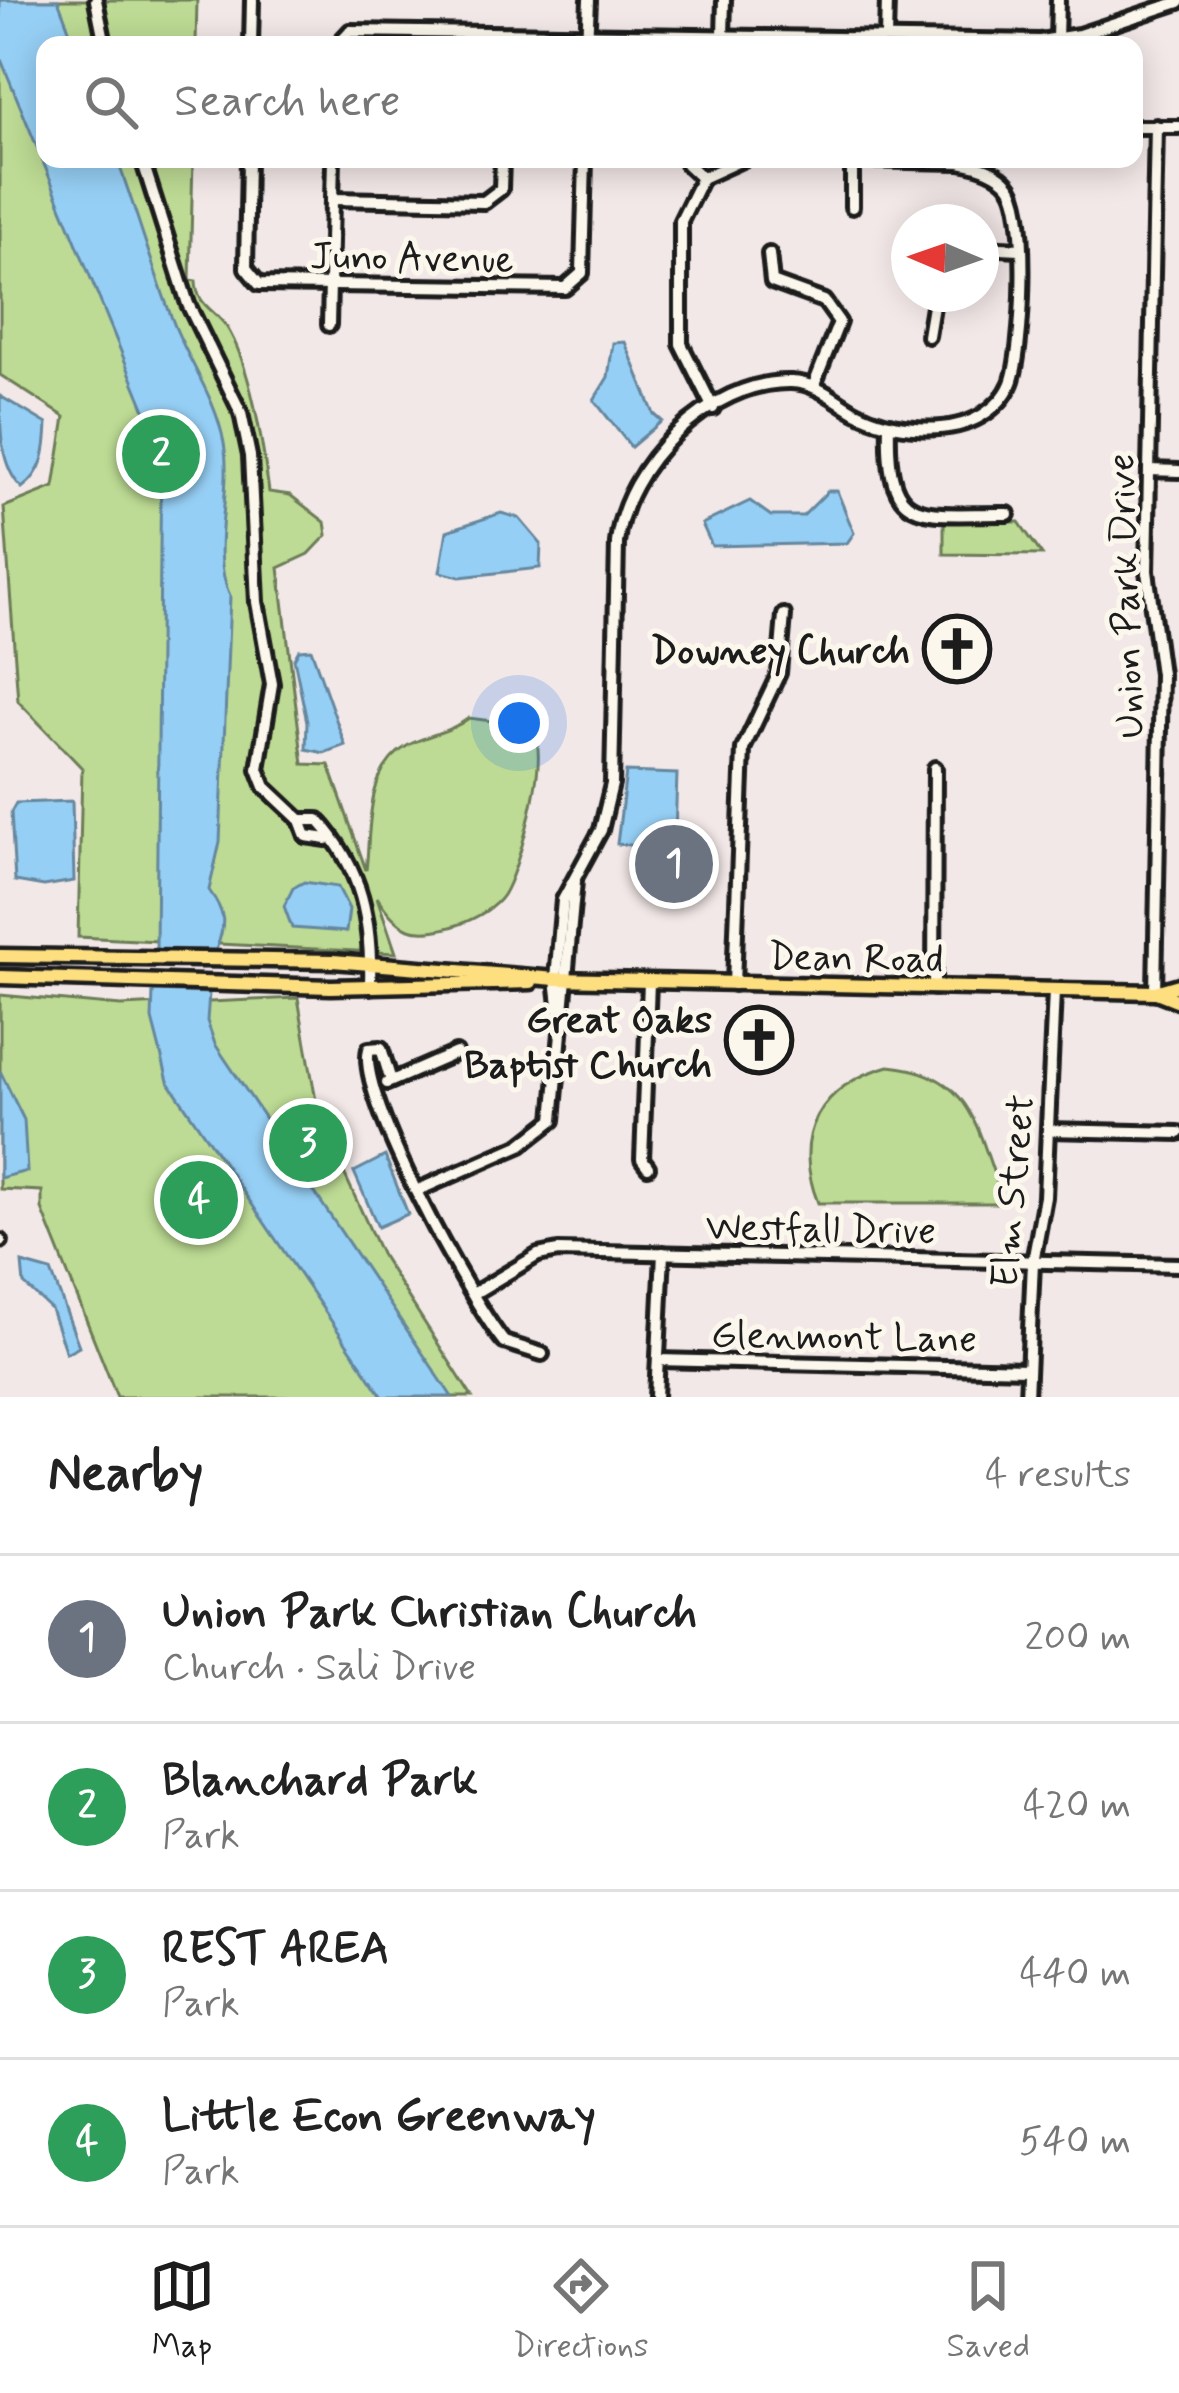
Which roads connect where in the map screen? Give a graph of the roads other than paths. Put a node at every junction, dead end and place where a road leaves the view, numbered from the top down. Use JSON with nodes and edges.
{"nodes":[{"id":1,"x":96,"y":0,"type":"edge"},
{"id":2,"x":252,"y":0,"type":"edge"},
{"id":3,"x":589,"y":0,"type":"edge"},
{"id":4,"x":724,"y":0,"type":"edge"},
{"id":5,"x":887,"y":0,"type":"edge"},
{"id":6,"x":1058,"y":0,"type":"edge"},
{"id":7,"x":1179,"y":2,"type":"edge"},
{"id":8,"x":723,"y":35,"type":"junction"},
{"id":9,"x":102,"y":36,"type":"edge"},
{"id":10,"x":250,"y":36,"type":"edge"},
{"id":11,"x":344,"y":36,"type":"edge"},
{"id":12,"x":499,"y":36,"type":"edge"},
{"id":13,"x":588,"y":36,"type":"edge"},
{"id":14,"x":689,"y":36,"type":"edge"},
{"id":15,"x":745,"y":36,"type":"edge"},
{"id":16,"x":886,"y":36,"type":"edge"},
{"id":17,"x":1057,"y":36,"type":"edge"},
{"id":18,"x":1070,"y":36,"type":"edge"},
{"id":19,"x":1156,"y":126,"type":"junction"},
{"id":20,"x":1143,"y":127,"type":"edge"},
{"id":21,"x":1179,"y":127,"type":"edge"},
{"id":22,"x":145,"y":168,"type":"edge"},
{"id":23,"x":248,"y":168,"type":"edge"},
{"id":24,"x":333,"y":168,"type":"edge"},
{"id":25,"x":502,"y":168,"type":"edge"},
{"id":26,"x":585,"y":168,"type":"edge"},
{"id":27,"x":691,"y":168,"type":"edge"},
{"id":28,"x":724,"y":168,"type":"edge"},
{"id":29,"x":852,"y":168,"type":"edge"},
{"id":30,"x":979,"y":168,"type":"edge"},
{"id":31,"x":702,"y":178,"type":"junction"},
{"id":32,"x":332,"y":199,"type":"junction"},
{"id":33,"x":852,"y":207,"type":"dead end"},
{"id":34,"x":999,"y":248,"type":"edge"},
{"id":35,"x":1020,"y":249,"type":"junction"},
{"id":36,"x":769,"y":254,"type":"dead end"},
{"id":37,"x":330,"y":285,"type":"junction"},
{"id":38,"x":931,"y":312,"type":"edge"},
{"id":39,"x":329,"y":325,"type":"dead end"},
{"id":40,"x":928,"y":336,"type":"dead end"},
{"id":41,"x":814,"y":386,"type":"junction"},
{"id":42,"x":713,"y":408,"type":"junction"},
{"id":43,"x":889,"y":424,"type":"junction"},
{"id":44,"x":1149,"y":470,"type":"junction"},
{"id":45,"x":1179,"y":471,"type":"edge"},
{"id":46,"x":1008,"y":514,"type":"dead end"},
{"id":47,"x":784,"y":615,"type":"dead end"},
{"id":48,"x":935,"y":768,"type":"dead end"},
{"id":49,"x":0,"y":956,"type":"edge"},
{"id":50,"x":371,"y":963,"type":"junction"},
{"id":51,"x":0,"y":977,"type":"edge"},
{"id":52,"x":562,"y":979,"type":"junction"},
{"id":53,"x":649,"y":982,"type":"junction"},
{"id":54,"x":734,"y":984,"type":"junction"},
{"id":55,"x":1179,"y":985,"type":"edge"},
{"id":56,"x":370,"y":988,"type":"junction"},
{"id":57,"x":934,"y":988,"type":"junction"},
{"id":58,"x":1054,"y":991,"type":"junction"},
{"id":59,"x":1155,"y":992,"type":"junction"},
{"id":60,"x":1179,"y":1001,"type":"edge"},
{"id":61,"x":456,"y":1053,"type":"dead end"},
{"id":62,"x":391,"y":1081,"type":"junction"},
{"id":63,"x":374,"y":1089,"type":"junction"},
{"id":64,"x":1048,"y":1130,"type":"junction"},
{"id":65,"x":1179,"y":1133,"type":"edge"},
{"id":66,"x":648,"y":1167,"type":"dead end"},
{"id":67,"x":416,"y":1191,"type":"junction"},
{"id":68,"x":663,"y":1253,"type":"junction"},
{"id":69,"x":1033,"y":1262,"type":"junction"},
{"id":70,"x":1179,"y":1265,"type":"edge"},
{"id":71,"x":473,"y":1294,"type":"junction"},
{"id":72,"x":542,"y":1354,"type":"dead end"},
{"id":73,"x":658,"y":1360,"type":"junction"},
{"id":74,"x":1028,"y":1369,"type":"junction"},
{"id":75,"x":656,"y":1397,"type":"edge"},
{"id":76,"x":1027,"y":1397,"type":"edge"}],
"edges":[{"from":1,"to":9,"type":"street"},
{"from":2,"to":10,"type":"street"},
{"from":3,"to":13,"type":"street"},
{"from":4,"to":8,"type":"street"},
{"from":5,"to":16,"type":"street"},
{"from":6,"to":17,"type":"street"},
{"from":7,"to":18,"type":"street"},
{"from":8,"to":14,"type":"street"},
{"from":8,"to":15,"type":"street"},
{"from":11,"to":12,"type":"street"},
{"from":19,"to":20,"type":"street"},
{"from":19,"to":21,"type":"street"},
{"from":19,"to":44,"type":"street","name":"Union Park Drive"},
{"from":22,"to":50,"type":"street"},
{"from":23,"to":37,"type":"street","name":"Juno Avenue"},
{"from":24,"to":32,"type":"street"},
{"from":25,"to":32,"type":"street"},
{"from":26,"to":37,"type":"street","name":"Juno Avenue"},
{"from":27,"to":31,"type":"street"},
{"from":28,"to":31,"type":"street"},
{"from":29,"to":33,"type":"street"},
{"from":30,"to":35,"type":"street"},
{"from":31,"to":42,"type":"street"},
{"from":32,"to":37,"type":"street"},
{"from":34,"to":35,"type":"street"},
{"from":35,"to":43,"type":"street"},
{"from":36,"to":41,"type":"street"},
{"from":37,"to":39,"type":"street"},
{"from":38,"to":40,"type":"street"},
{"from":41,"to":42,"type":"street"},
{"from":41,"to":43,"type":"street"},
{"from":42,"to":52,"type":"street"},
{"from":43,"to":46,"type":"street"},
{"from":44,"to":45,"type":"street"},
{"from":44,"to":59,"type":"street","name":"Union Park Drive"},
{"from":47,"to":54,"type":"street"},
{"from":48,"to":57,"type":"street"},
{"from":49,"to":50,"type":"main road","name":"Dean Road"},
{"from":50,"to":52,"type":"main road","name":"Dean Road"},
{"from":50,"to":56,"type":"street"},
{"from":51,"to":56,"type":"main road","name":"Dean Road"},
{"from":52,"to":53,"type":"main road","name":"Dean Road"},
{"from":52,"to":56,"type":"main road","name":"Dean Road"},
{"from":52,"to":67,"type":"street"},
{"from":53,"to":54,"type":"main road","name":"Dean Road"},
{"from":53,"to":66,"type":"street"},
{"from":54,"to":57,"type":"main road","name":"Dean Road"},
{"from":55,"to":59,"type":"main road","name":"Dean Road"},
{"from":57,"to":58,"type":"main road","name":"Dean Road"},
{"from":58,"to":59,"type":"main road","name":"Dean Road"},
{"from":58,"to":64,"type":"street","name":"Elm Street"},
{"from":59,"to":60,"type":"main road","name":"Dean Road"},
{"from":61,"to":62,"type":"street"},
{"from":62,"to":63,"type":"street"},
{"from":62,"to":63,"type":"street"},
{"from":63,"to":67,"type":"street"},
{"from":64,"to":65,"type":"street"},
{"from":64,"to":69,"type":"street","name":"Elm Street"},
{"from":67,"to":71,"type":"street"},
{"from":68,"to":69,"type":"street","name":"Westfall Drive"},
{"from":68,"to":71,"type":"street","name":"Westfall Drive"},
{"from":68,"to":73,"type":"street"},
{"from":69,"to":70,"type":"street","name":"Westfall Drive"},
{"from":69,"to":74,"type":"street","name":"Elm Street"},
{"from":71,"to":72,"type":"street"},
{"from":73,"to":74,"type":"street","name":"Glenmont Lane"},
{"from":73,"to":75,"type":"street"},
{"from":74,"to":76,"type":"street","name":"Elm Street"}]}
